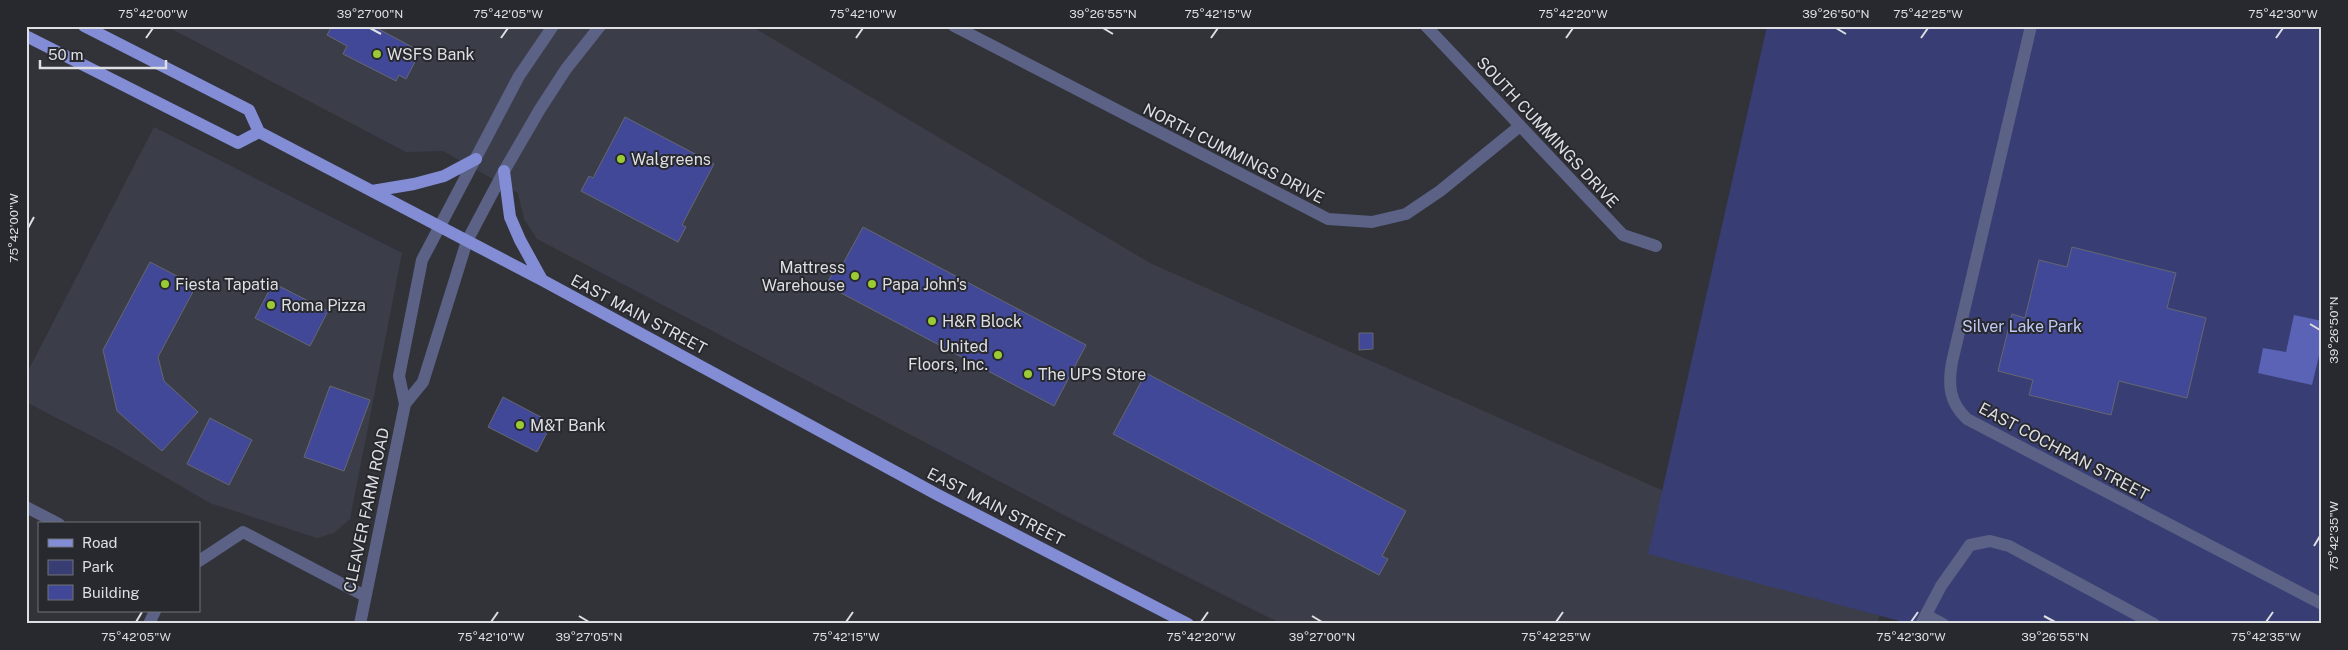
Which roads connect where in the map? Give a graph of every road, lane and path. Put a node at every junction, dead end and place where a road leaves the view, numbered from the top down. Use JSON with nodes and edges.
{"nodes":[{"id":1,"x":84,"y":26,"type":"edge"},
{"id":2,"x":553,"y":26,"type":"edge"},
{"id":3,"x":600,"y":26,"type":"edge"},
{"id":4,"x":954,"y":26,"type":"edge"},
{"id":5,"x":1426,"y":26,"type":"edge"},
{"id":6,"x":2032,"y":26,"type":"edge"},
{"id":7,"x":26,"y":36,"type":"edge"},
{"id":8,"x":1520,"y":126,"type":"junction"},
{"id":9,"x":259,"y":132,"type":"junction"},
{"id":10,"x":476,"y":159,"type":"junction"},
{"id":11,"x":504,"y":170,"type":"junction"},
{"id":12,"x":372,"y":190,"type":"junction"},
{"id":13,"x":439,"y":226,"type":"junction"},
{"id":14,"x":467,"y":241,"type":"junction"},
{"id":15,"x":1656,"y":246,"type":"dead end"},
{"id":16,"x":542,"y":280,"type":"junction"},
{"id":17,"x":405,"y":404,"type":"junction"},
{"id":18,"x":26,"y":507,"type":"edge"},
{"id":19,"x":55,"y":522,"type":"edge"},
{"id":20,"x":200,"y":560,"type":"edge"},
{"id":21,"x":365,"y":596,"type":"junction"},
{"id":22,"x":2322,"y":604,"type":"edge"},
{"id":23,"x":155,"y":612,"type":"edge"},
{"id":24,"x":1924,"y":619,"type":"edge"},
{"id":25,"x":149,"y":624,"type":"edge"},
{"id":26,"x":360,"y":624,"type":"edge"},
{"id":27,"x":1188,"y":624,"type":"edge"},
{"id":28,"x":1943,"y":624,"type":"edge"},
{"id":29,"x":2154,"y":624,"type":"edge"}],
"edges":[{"from":1,"to":9,"type":"main road"},
{"from":2,"to":10,"type":"street","name":"CLEAVER FARM ROAD"},
{"from":3,"to":11,"type":"street","name":"CLEAVER FARM ROAD"},
{"from":4,"to":8,"type":"street","name":"NORTH CUMMINGS DRIVE"},
{"from":5,"to":8,"type":"street","name":"SOUTH CUMMINGS DRIVE"},
{"from":6,"to":22,"type":"street","name":"EAST COCHRAN STREET"},
{"from":7,"to":9,"type":"main road"},
{"from":8,"to":15,"type":"street","name":"SOUTH CUMMINGS DRIVE"},
{"from":9,"to":12,"type":"main road","name":"EAST MAIN STREET"},
{"from":10,"to":12,"type":"main road"},
{"from":10,"to":13,"type":"street","name":"CLEAVER FARM ROAD"},
{"from":11,"to":14,"type":"street","name":"CLEAVER FARM ROAD"},
{"from":11,"to":16,"type":"main road"},
{"from":12,"to":13,"type":"main road","name":"EAST MAIN STREET"},
{"from":13,"to":14,"type":"main road","name":"EAST MAIN STREET"},
{"from":13,"to":17,"type":"street","name":"CLEAVER FARM ROAD"},
{"from":14,"to":16,"type":"main road","name":"EAST MAIN STREET"},
{"from":14,"to":17,"type":"street","name":"CLEAVER FARM ROAD"},
{"from":16,"to":27,"type":"main road","name":"EAST MAIN STREET"},
{"from":17,"to":21,"type":"street","name":"CLEAVER FARM ROAD"},
{"from":18,"to":19,"type":"street"},
{"from":20,"to":21,"type":"street"},
{"from":21,"to":26,"type":"street","name":"CLEAVER FARM ROAD"},
{"from":23,"to":25,"type":"street"},
{"from":24,"to":28,"type":"street"},
{"from":24,"to":29,"type":"street"}]}
